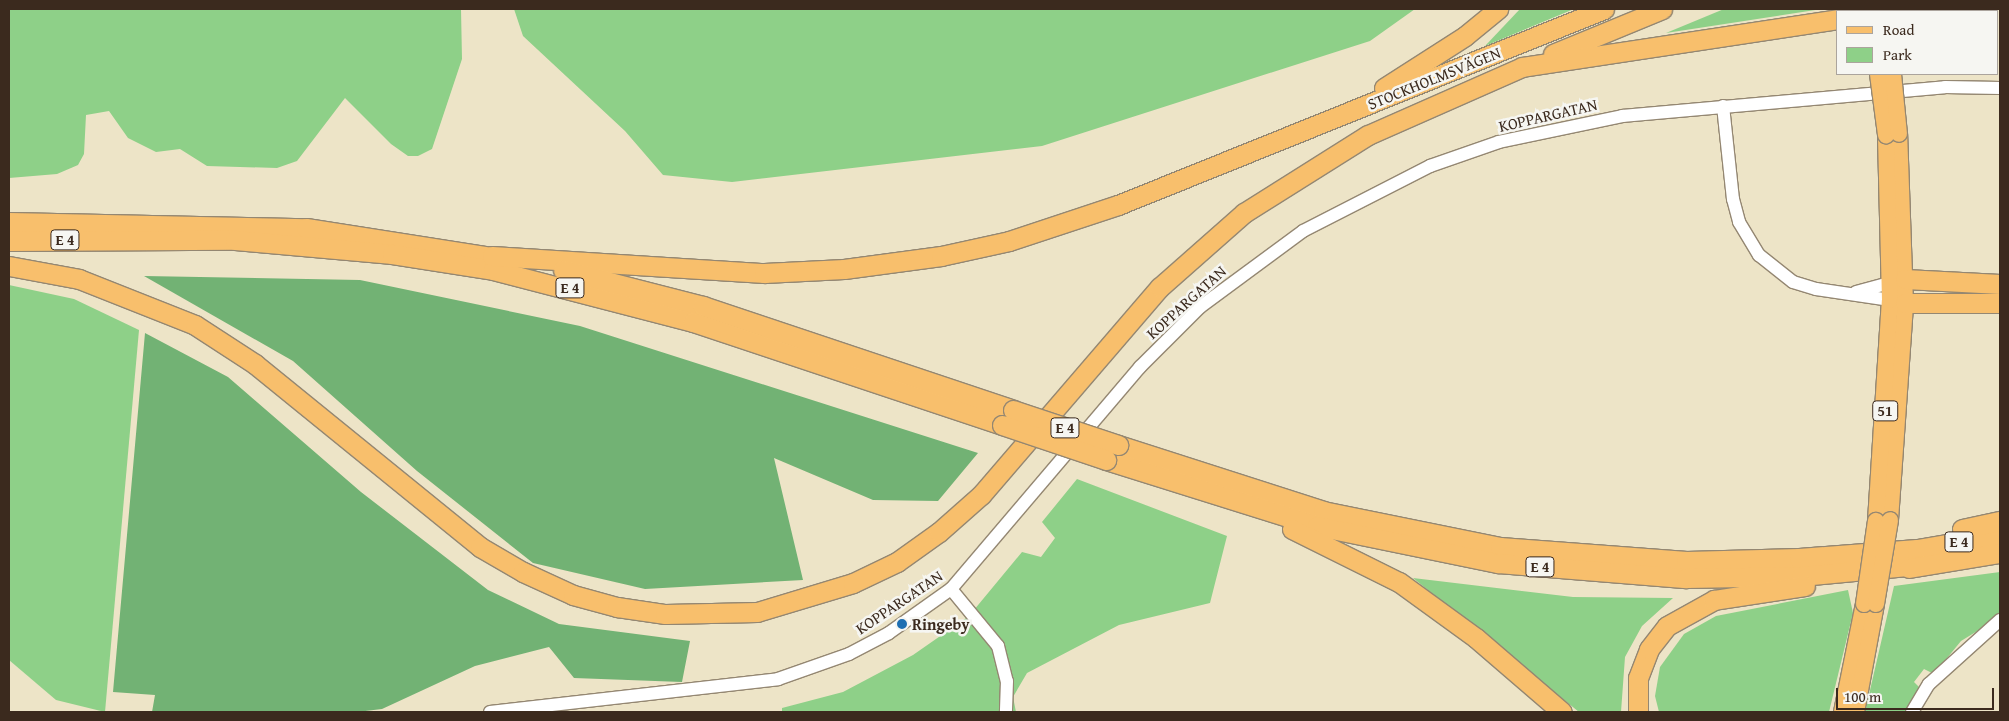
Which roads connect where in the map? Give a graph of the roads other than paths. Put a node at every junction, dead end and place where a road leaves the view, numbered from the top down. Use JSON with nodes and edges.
{"nodes":[{"id":1,"x":1498,"y":9,"type":"edge"},
{"id":2,"x":1604,"y":9,"type":"edge"},
{"id":3,"x":1662,"y":9,"type":"edge"},
{"id":4,"x":1836,"y":19,"type":"edge"},
{"id":5,"x":1522,"y":67,"type":"junction"},
{"id":6,"x":1878,"y":75,"type":"edge"},
{"id":7,"x":1893,"y":75,"type":"edge"},
{"id":8,"x":2000,"y":88,"type":"edge"},
{"id":9,"x":1723,"y":106,"type":"junction"},
{"id":10,"x":1337,"y":117,"type":"junction"},
{"id":11,"x":1892,"y":135,"type":"junction"},
{"id":12,"x":9,"y":222,"type":"edge"},
{"id":13,"x":9,"y":241,"type":"edge"},
{"id":14,"x":492,"y":256,"type":"junction"},
{"id":15,"x":9,"y":266,"type":"edge"},
{"id":16,"x":2000,"y":284,"type":"edge"},
{"id":17,"x":1898,"y":291,"type":"junction"},
{"id":18,"x":2000,"y":303,"type":"edge"},
{"id":19,"x":1007,"y":417,"type":"junction"},
{"id":20,"x":1112,"y":453,"type":"junction"},
{"id":21,"x":1234,"y":502,"type":"junction"},
{"id":22,"x":2000,"y":521,"type":"edge"},
{"id":23,"x":2000,"y":535,"type":"edge"},
{"id":24,"x":2000,"y":552,"type":"edge"},
{"id":25,"x":1816,"y":557,"type":"junction"},
{"id":26,"x":1920,"y":565,"type":"junction"},
{"id":27,"x":951,"y":588,"type":"junction"},
{"id":28,"x":1870,"y":604,"type":"junction"},
{"id":29,"x":2000,"y":620,"type":"edge"},
{"id":30,"x":490,"y":712,"type":"edge"},
{"id":31,"x":1006,"y":712,"type":"edge"},
{"id":32,"x":1562,"y":712,"type":"edge"},
{"id":33,"x":1638,"y":712,"type":"edge"},
{"id":34,"x":1842,"y":712,"type":"edge"},
{"id":35,"x":1856,"y":712,"type":"edge"},
{"id":36,"x":1912,"y":712,"type":"edge"}],
"edges":[{"from":1,"to":10,"type":"highway"},
{"from":2,"to":10,"type":"highway","name":"STOCKHOLMSVÄGEN"},
{"from":3,"to":5,"type":"highway","name":"STOCKHOLMSVÄGEN"},
{"from":4,"to":5,"type":"highway"},
{"from":5,"to":15,"type":"highway"},
{"from":6,"to":11,"type":"main road","number":"51","bridge":true},
{"from":7,"to":11,"type":"main road","number":"51","bridge":true},
{"from":8,"to":9,"type":"street","name":"KOPPARGATAN"},
{"from":9,"to":17,"type":"street"},
{"from":9,"to":27,"type":"street","name":"KOPPARGATAN"},
{"from":10,"to":14,"type":"highway","name":"STOCKHOLMSVÄGEN"},
{"from":11,"to":17,"type":"main road","number":"51"},
{"from":12,"to":14,"type":"highway","number":"E 4"},
{"from":13,"to":19,"type":"highway","number":"E 4"},
{"from":14,"to":19,"type":"highway","number":"E 4"},
{"from":16,"to":17,"type":"highway"},
{"from":17,"to":18,"type":"highway"},
{"from":17,"to":28,"type":"main road","number":"51","bridge":true},
{"from":19,"to":20,"type":"highway","number":"E 4","bridge":true},
{"from":20,"to":21,"type":"highway","number":"E 4"},
{"from":20,"to":25,"type":"highway","number":"E 4"},
{"from":21,"to":26,"type":"highway","number":"E 4"},
{"from":21,"to":32,"type":"highway"},
{"from":22,"to":25,"type":"highway"},
{"from":23,"to":25,"type":"highway","number":"E 4"},
{"from":24,"to":26,"type":"highway","number":"E 4"},
{"from":26,"to":33,"type":"highway"},
{"from":27,"to":30,"type":"street","name":"KOPPARGATAN"},
{"from":27,"to":31,"type":"street"},
{"from":28,"to":34,"type":"main road","number":"51"},
{"from":28,"to":35,"type":"main road","number":"51"},
{"from":29,"to":36,"type":"street"}]}
